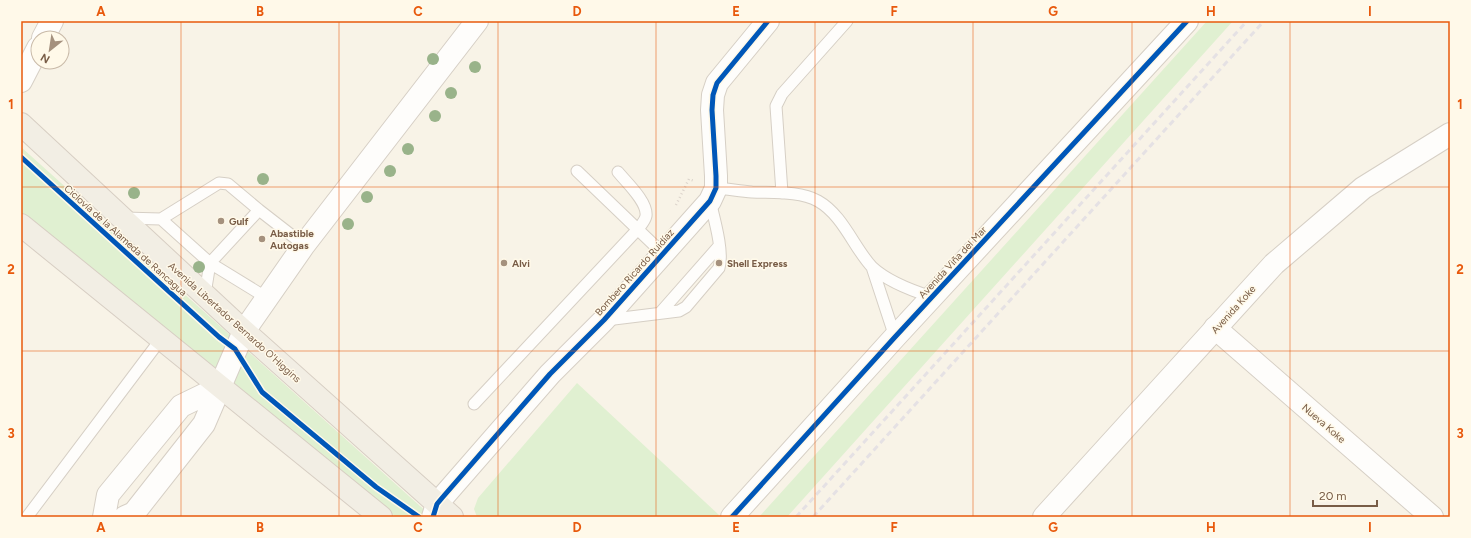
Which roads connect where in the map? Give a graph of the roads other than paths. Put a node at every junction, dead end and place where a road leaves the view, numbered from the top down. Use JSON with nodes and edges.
{"nodes":[{"id":1,"x":52,"y":21,"type":"edge"},
{"id":2,"x":477,"y":21,"type":"edge"},
{"id":3,"x":768,"y":21,"type":"edge"},
{"id":4,"x":846,"y":21,"type":"edge"},
{"id":5,"x":1187,"y":21,"type":"edge"},
{"id":6,"x":47,"y":30,"type":"edge"},
{"id":7,"x":30,"y":64,"type":"edge"},
{"id":8,"x":21,"y":81,"type":"edge"},
{"id":9,"x":21,"y":124,"type":"edge"},
{"id":10,"x":1450,"y":134,"type":"edge"},
{"id":11,"x":577,"y":171,"type":"dead end"},
{"id":12,"x":618,"y":172,"type":"dead end"},
{"id":13,"x":782,"y":193,"type":"junction"},
{"id":14,"x":713,"y":194,"type":"junction"},
{"id":15,"x":259,"y":210,"type":"junction"},
{"id":16,"x":121,"y":218,"type":"junction"},
{"id":17,"x":161,"y":218,"type":"junction"},
{"id":18,"x":21,"y":225,"type":"edge"},
{"id":19,"x":638,"y":229,"type":"junction"},
{"id":20,"x":304,"y":245,"type":"junction"},
{"id":21,"x":664,"y":252,"type":"junction"},
{"id":22,"x":210,"y":263,"type":"junction"},
{"id":23,"x":872,"y":267,"type":"junction"},
{"id":24,"x":205,"y":294,"type":"junction"},
{"id":25,"x":932,"y":297,"type":"junction"},
{"id":26,"x":267,"y":298,"type":"junction"},
{"id":27,"x":604,"y":320,"type":"junction"},
{"id":28,"x":1215,"y":328,"type":"junction"},
{"id":29,"x":244,"y":331,"type":"junction"},
{"id":30,"x":895,"y":338,"type":"junction"},
{"id":31,"x":161,"y":339,"type":"junction"},
{"id":32,"x":220,"y":386,"type":"junction"},
{"id":33,"x":474,"y":404,"type":"dead end"},
{"id":34,"x":441,"y":513,"type":"edge"},
{"id":35,"x":1049,"y":515,"type":"edge"},
{"id":36,"x":376,"y":516,"type":"edge"},
{"id":37,"x":27,"y":517,"type":"edge"},
{"id":38,"x":104,"y":517,"type":"edge"},
{"id":39,"x":125,"y":517,"type":"edge"},
{"id":40,"x":732,"y":517,"type":"edge"},
{"id":41,"x":1432,"y":517,"type":"edge"}],
"edges":[{"from":1,"to":6,"type":"street"},
{"from":2,"to":20,"type":"street"},
{"from":3,"to":14,"type":"street"},
{"from":4,"to":13,"type":"lane"},
{"from":5,"to":25,"type":"street","name":"Avenida Viña del Mar"},
{"from":7,"to":8,"type":"street"},
{"from":9,"to":16,"type":"main road","name":"Avenida Libertador Bernardo O'Higgins"},
{"from":10,"to":28,"type":"street","name":"Avenida Koke"},
{"from":11,"to":19,"type":"lane"},
{"from":12,"to":19,"type":"lane"},
{"from":13,"to":14,"type":"lane"},
{"from":13,"to":23,"type":"lane"},
{"from":14,"to":21,"type":"street","name":"Bombero Ricardo Ruidíaz"},
{"from":14,"to":27,"type":"lane"},
{"from":15,"to":17,"type":"lane"},
{"from":15,"to":20,"type":"lane"},
{"from":15,"to":22,"type":"lane"},
{"from":16,"to":17,"type":"lane"},
{"from":16,"to":24,"type":"main road","name":"Avenida Libertador Bernardo O'Higgins"},
{"from":17,"to":22,"type":"lane"},
{"from":18,"to":31,"type":"main road"},
{"from":19,"to":21,"type":"lane"},
{"from":19,"to":33,"type":"lane"},
{"from":20,"to":26,"type":"street"},
{"from":21,"to":27,"type":"street","name":"Bombero Ricardo Ruidíaz"},
{"from":22,"to":24,"type":"lane"},
{"from":22,"to":26,"type":"lane"},
{"from":23,"to":25,"type":"lane"},
{"from":23,"to":30,"type":"lane"},
{"from":24,"to":29,"type":"main road","name":"Avenida Libertador Bernardo O'Higgins"},
{"from":25,"to":30,"type":"street","name":"Avenida Viña del Mar"},
{"from":26,"to":29,"type":"street"},
{"from":27,"to":34,"type":"street","name":"Bombero Ricardo Ruidíaz"},
{"from":28,"to":35,"type":"street","name":"Avenida Koke"},
{"from":28,"to":41,"type":"street","name":"Nueva Koke"},
{"from":29,"to":32,"type":"street"},
{"from":29,"to":34,"type":"main road","name":"Avenida Libertador Bernardo O'Higgins"},
{"from":30,"to":40,"type":"street","name":"Avenida Viña del Mar"},
{"from":31,"to":32,"type":"main road"},
{"from":31,"to":37,"type":"lane"},
{"from":32,"to":36,"type":"main road"},
{"from":32,"to":38,"type":"street"},
{"from":32,"to":39,"type":"street"}]}
